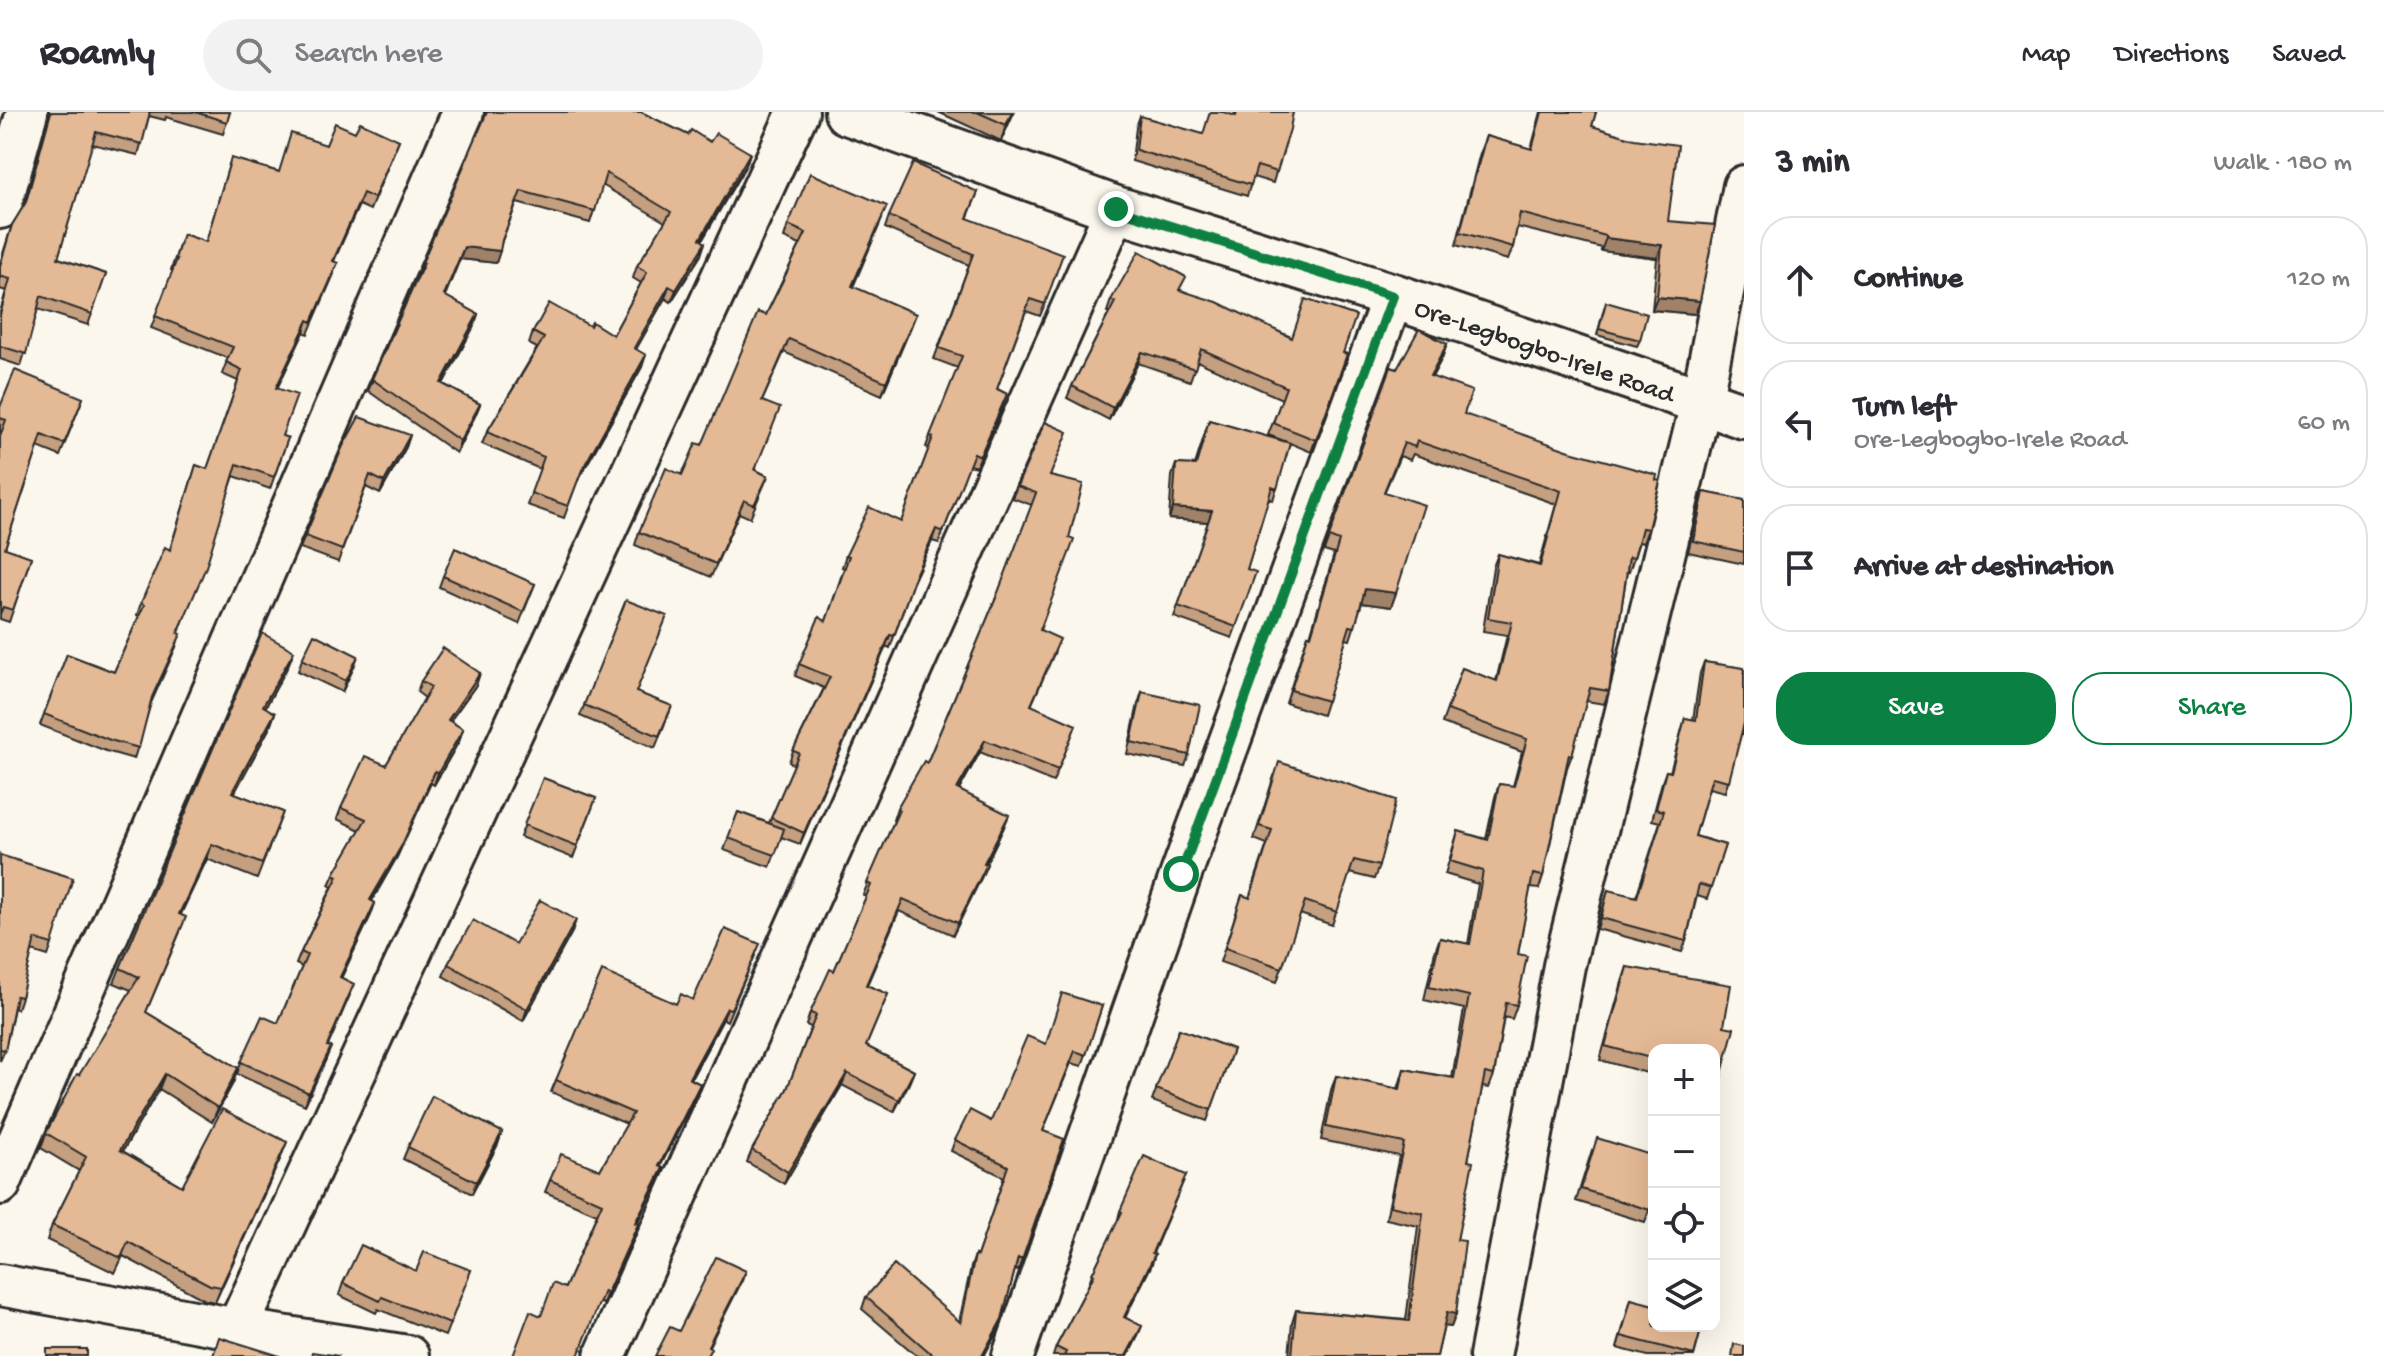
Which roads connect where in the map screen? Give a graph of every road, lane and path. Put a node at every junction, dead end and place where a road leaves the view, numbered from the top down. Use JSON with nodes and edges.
{"nodes":[{"id":1,"x":27,"y":112,"type":"edge"},
{"id":2,"x":463,"y":112,"type":"edge"},
{"id":3,"x":798,"y":112,"type":"edge"},
{"id":4,"x":847,"y":112,"type":"edge"},
{"id":5,"x":1744,"y":186,"type":"edge"},
{"id":6,"x":0,"y":208,"type":"edge"},
{"id":7,"x":1116,"y":209,"type":"junction"},
{"id":8,"x":1393,"y":296,"type":"junction"},
{"id":9,"x":1701,"y":403,"type":"junction"},
{"id":10,"x":1744,"y":416,"type":"edge"},
{"id":11,"x":0,"y":1184,"type":"edge"},
{"id":12,"x":0,"y":1285,"type":"edge"},
{"id":13,"x":237,"y":1329,"type":"junction"},
{"id":14,"x":408,"y":1356,"type":"edge"},
{"id":15,"x":605,"y":1356,"type":"edge"},
{"id":16,"x":1013,"y":1356,"type":"edge"},
{"id":17,"x":1490,"y":1356,"type":"edge"}],
"edges":[{"from":1,"to":6,"type":"street"},
{"from":2,"to":11,"type":"street"},
{"from":3,"to":13,"type":"street"},
{"from":4,"to":7,"type":"main road","name":"Ore-Legbogbo-Irele Road"},
{"from":5,"to":9,"type":"street"},
{"from":7,"to":8,"type":"main road","name":"Ore-Legbogbo-Irele Road"},
{"from":7,"to":15,"type":"street"},
{"from":8,"to":9,"type":"main road","name":"Ore-Legbogbo-Irele Road"},
{"from":8,"to":16,"type":"street"},
{"from":9,"to":10,"type":"main road","name":"Ore-Legbogbo-Irele Road"},
{"from":9,"to":17,"type":"street"},
{"from":12,"to":13,"type":"street"},
{"from":13,"to":14,"type":"street"}]}
